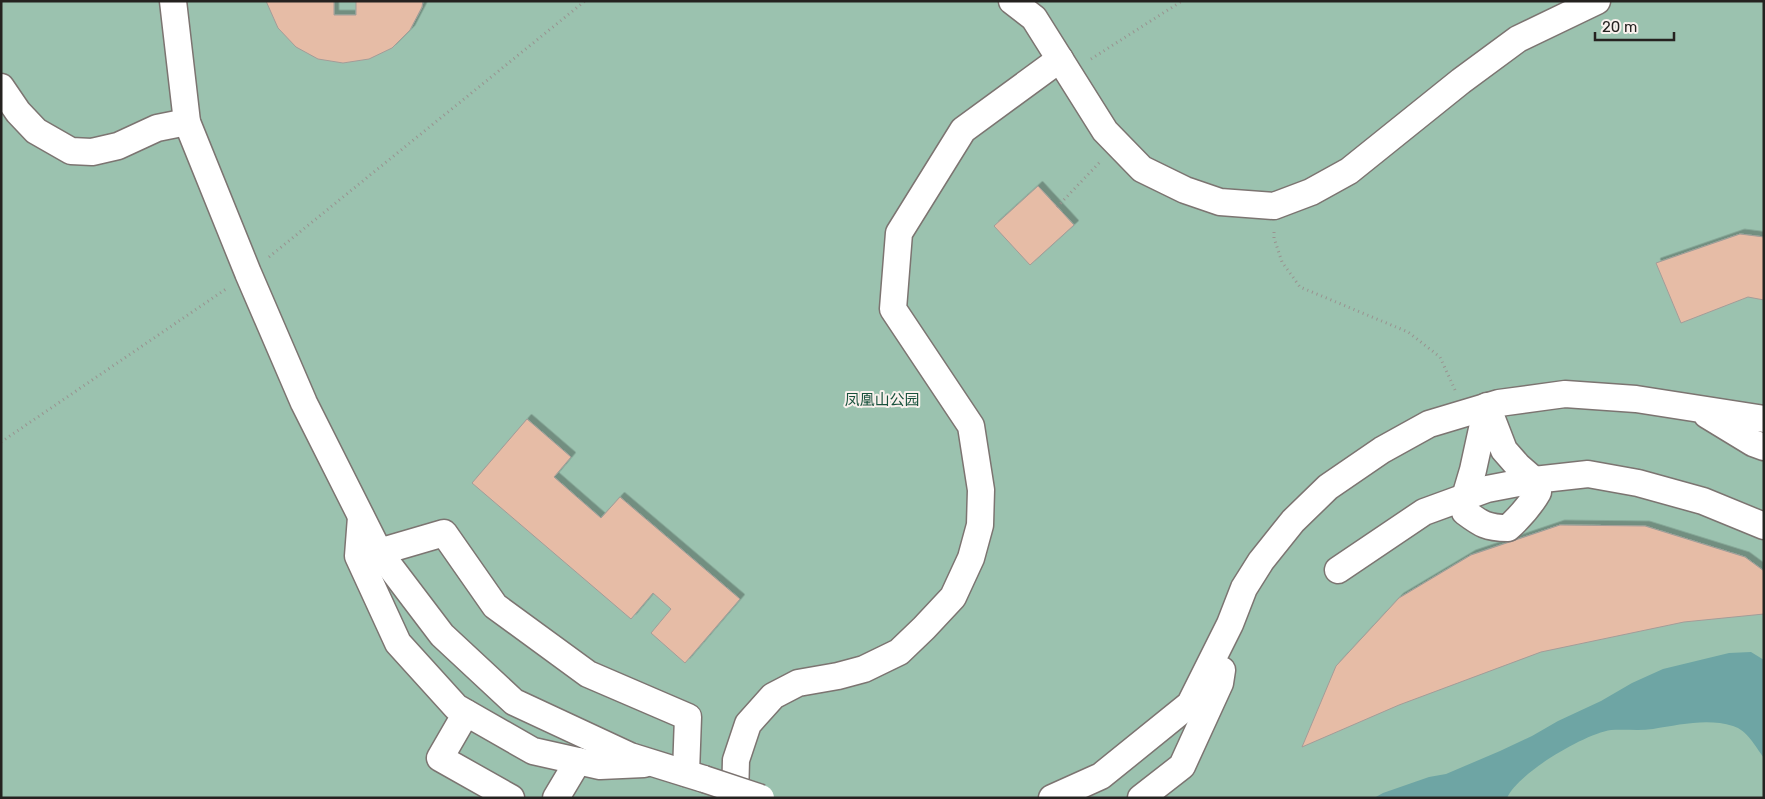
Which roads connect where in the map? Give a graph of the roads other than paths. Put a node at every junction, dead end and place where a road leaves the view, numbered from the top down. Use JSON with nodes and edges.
{"nodes":[{"id":1,"x":173,"y":1,"type":"edge"},
{"id":2,"x":1012,"y":1,"type":"edge"},
{"id":3,"x":1597,"y":1,"type":"edge"},
{"id":4,"x":1065,"y":66,"type":"junction"},
{"id":5,"x":1,"y":88,"type":"edge"},
{"id":6,"x":187,"y":122,"type":"junction"},
{"id":7,"x":1487,"y":406,"type":"junction"},
{"id":8,"x":1698,"y":410,"type":"junction"},
{"id":9,"x":1764,"y":419,"type":"edge"},
{"id":10,"x":1764,"y":447,"type":"edge"},
{"id":11,"x":1534,"y":480,"type":"junction"},
{"id":12,"x":1466,"y":497,"type":"junction"},
{"id":13,"x":361,"y":517,"type":"junction"},
{"id":14,"x":1764,"y":526,"type":"edge"},
{"id":15,"x":379,"y":552,"type":"junction"},
{"id":16,"x":1338,"y":570,"type":"dead end"},
{"id":17,"x":1230,"y":624,"type":"junction"},
{"id":18,"x":466,"y":712,"type":"junction"},
{"id":19,"x":578,"y":761,"type":"junction"},
{"id":20,"x":652,"y":763,"type":"junction"},
{"id":21,"x":695,"y":776,"type":"junction"},
{"id":22,"x":511,"y":798,"type":"edge"},
{"id":23,"x":556,"y":798,"type":"edge"},
{"id":24,"x":735,"y":798,"type":"edge"},
{"id":25,"x":761,"y":798,"type":"edge"},
{"id":26,"x":1052,"y":798,"type":"edge"},
{"id":27,"x":1140,"y":798,"type":"edge"}],
"edges":[{"from":1,"to":6,"type":"lane"},
{"from":2,"to":4,"type":"lane"},
{"from":3,"to":4,"type":"lane"},
{"from":4,"to":24,"type":"lane"},
{"from":5,"to":6,"type":"lane"},
{"from":6,"to":13,"type":"lane"},
{"from":7,"to":8,"type":"lane"},
{"from":7,"to":11,"type":"lane"},
{"from":7,"to":12,"type":"lane"},
{"from":7,"to":17,"type":"lane"},
{"from":8,"to":9,"type":"lane"},
{"from":8,"to":10,"type":"lane"},
{"from":11,"to":12,"type":"lane"},
{"from":11,"to":12,"type":"lane"},
{"from":11,"to":14,"type":"lane"},
{"from":12,"to":16,"type":"lane"},
{"from":13,"to":15,"type":"lane"},
{"from":13,"to":18,"type":"lane"},
{"from":15,"to":20,"type":"lane"},
{"from":15,"to":21,"type":"lane"},
{"from":17,"to":26,"type":"lane"},
{"from":17,"to":27,"type":"lane"},
{"from":18,"to":19,"type":"lane"},
{"from":18,"to":22,"type":"lane"},
{"from":19,"to":20,"type":"lane"},
{"from":19,"to":23,"type":"lane"},
{"from":20,"to":21,"type":"lane"},
{"from":21,"to":25,"type":"lane","bridge":true}]}
